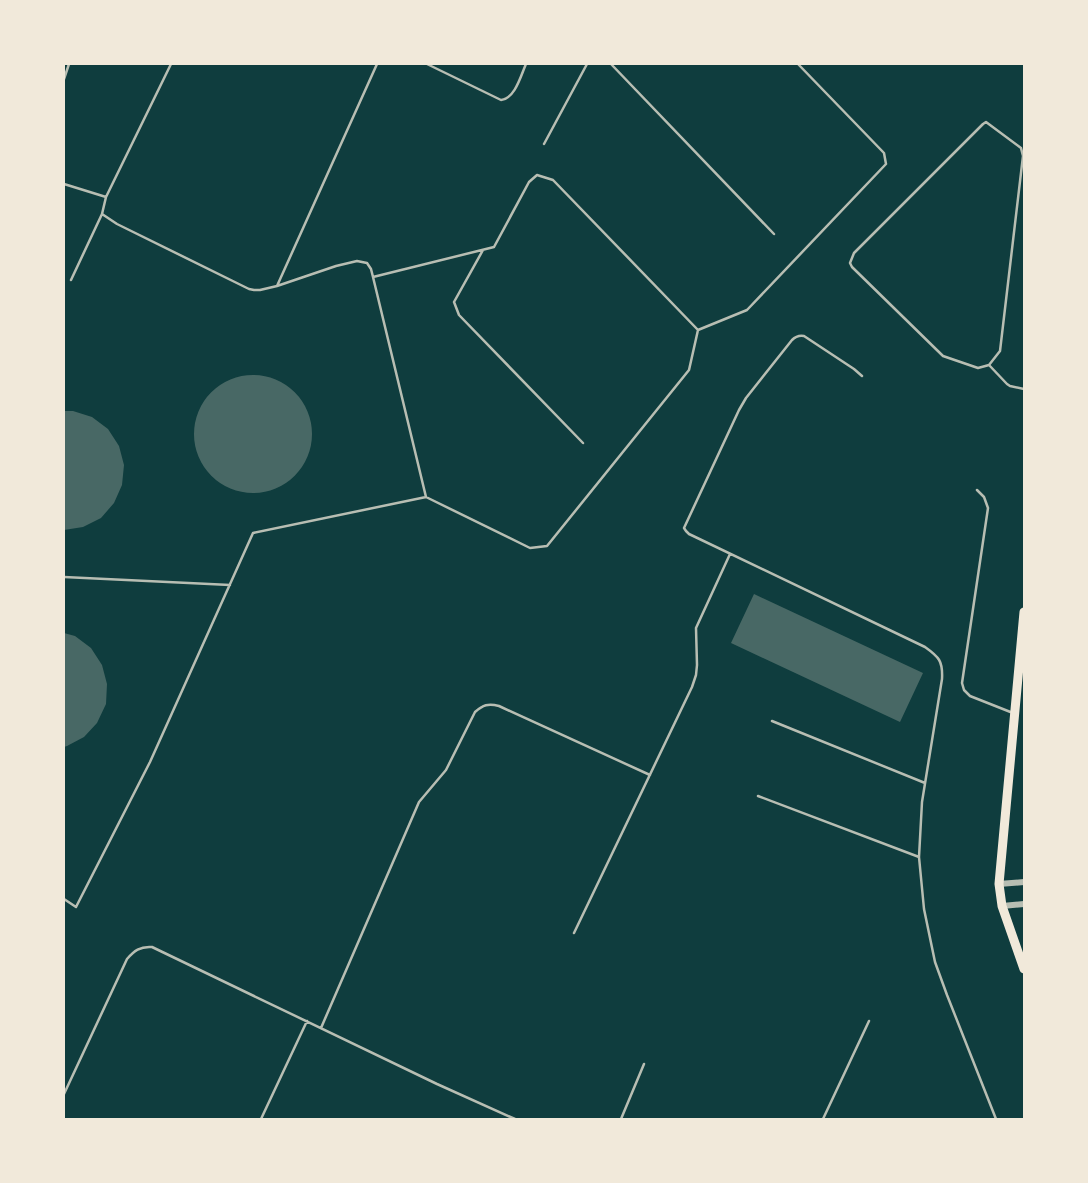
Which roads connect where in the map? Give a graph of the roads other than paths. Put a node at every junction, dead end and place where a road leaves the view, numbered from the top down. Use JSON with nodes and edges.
{"nodes":[{"id":1,"x":69,"y":64,"type":"edge"},
{"id":2,"x":171,"y":64,"type":"edge"},
{"id":3,"x":377,"y":64,"type":"edge"},
{"id":4,"x":427,"y":64,"type":"edge"},
{"id":5,"x":526,"y":64,"type":"edge"},
{"id":6,"x":587,"y":64,"type":"edge"},
{"id":7,"x":611,"y":64,"type":"edge"},
{"id":8,"x":798,"y":64,"type":"edge"},
{"id":9,"x":64,"y":79,"type":"edge"},
{"id":10,"x":544,"y":144,"type":"dead end"},
{"id":11,"x":64,"y":184,"type":"edge"},
{"id":12,"x":106,"y":197,"type":"junction"},
{"id":13,"x":102,"y":214,"type":"junction"},
{"id":14,"x":774,"y":234,"type":"dead end"},
{"id":15,"x":483,"y":250,"type":"junction"},
{"id":16,"x":373,"y":277,"type":"junction"},
{"id":17,"x":71,"y":280,"type":"dead end"},
{"id":18,"x":277,"y":286,"type":"junction"},
{"id":19,"x":698,"y":330,"type":"junction"},
{"id":20,"x":989,"y":365,"type":"junction"},
{"id":21,"x":862,"y":376,"type":"dead end"},
{"id":22,"x":1024,"y":389,"type":"edge"},
{"id":23,"x":583,"y":442,"type":"dead end"},
{"id":24,"x":977,"y":490,"type":"dead end"},
{"id":25,"x":426,"y":497,"type":"junction"},
{"id":26,"x":730,"y":554,"type":"junction"},
{"id":27,"x":64,"y":577,"type":"edge"},
{"id":28,"x":230,"y":585,"type":"junction"},
{"id":29,"x":1024,"y":612,"type":"edge"},
{"id":30,"x":1015,"y":713,"type":"junction"},
{"id":31,"x":772,"y":721,"type":"dead end"},
{"id":32,"x":650,"y":775,"type":"junction"},
{"id":33,"x":925,"y":783,"type":"junction"},
{"id":34,"x":758,"y":796,"type":"dead end"},
{"id":35,"x":919,"y":857,"type":"junction"},
{"id":36,"x":1024,"y":882,"type":"edge"},
{"id":37,"x":999,"y":884,"type":"junction"},
{"id":38,"x":64,"y":899,"type":"edge"},
{"id":39,"x":1024,"y":904,"type":"edge"},
{"id":40,"x":1002,"y":906,"type":"junction"},
{"id":41,"x":574,"y":933,"type":"dead end"},
{"id":42,"x":1024,"y":969,"type":"edge"},
{"id":43,"x":869,"y":1020,"type":"dead end"},
{"id":44,"x":306,"y":1021,"type":"junction"},
{"id":45,"x":321,"y":1028,"type":"junction"},
{"id":46,"x":644,"y":1064,"type":"dead end"},
{"id":47,"x":64,"y":1094,"type":"edge"},
{"id":48,"x":261,"y":1119,"type":"edge"},
{"id":49,"x":515,"y":1119,"type":"edge"},
{"id":50,"x":621,"y":1119,"type":"edge"},
{"id":51,"x":823,"y":1119,"type":"edge"},
{"id":52,"x":996,"y":1119,"type":"edge"}],
"edges":[{"from":1,"to":9,"type":"lane"},
{"from":2,"to":12,"type":"lane"},
{"from":3,"to":18,"type":"lane"},
{"from":4,"to":5,"type":"lane"},
{"from":6,"to":10,"type":"lane"},
{"from":7,"to":14,"type":"lane"},
{"from":8,"to":19,"type":"lane"},
{"from":11,"to":12,"type":"lane"},
{"from":12,"to":13,"type":"lane"},
{"from":13,"to":17,"type":"lane"},
{"from":13,"to":18,"type":"lane"},
{"from":15,"to":16,"type":"lane"},
{"from":15,"to":19,"type":"lane"},
{"from":15,"to":23,"type":"lane"},
{"from":16,"to":18,"type":"lane"},
{"from":16,"to":25,"type":"lane"},
{"from":19,"to":25,"type":"lane"},
{"from":20,"to":20,"type":"lane"},
{"from":20,"to":22,"type":"lane"},
{"from":21,"to":26,"type":"lane"},
{"from":24,"to":30,"type":"lane"},
{"from":25,"to":28,"type":"lane"},
{"from":26,"to":32,"type":"lane"},
{"from":26,"to":33,"type":"lane"},
{"from":27,"to":28,"type":"lane"},
{"from":28,"to":38,"type":"lane"},
{"from":29,"to":30,"type":"main road"},
{"from":30,"to":37,"type":"main road"},
{"from":31,"to":33,"type":"lane"},
{"from":32,"to":41,"type":"lane"},
{"from":32,"to":45,"type":"lane"},
{"from":33,"to":35,"type":"lane"},
{"from":34,"to":35,"type":"lane"},
{"from":35,"to":52,"type":"lane"},
{"from":36,"to":37,"type":"street"},
{"from":37,"to":40,"type":"main road"},
{"from":39,"to":40,"type":"street"},
{"from":40,"to":42,"type":"main road"},
{"from":43,"to":51,"type":"lane"},
{"from":44,"to":45,"type":"lane"},
{"from":44,"to":47,"type":"lane"},
{"from":44,"to":48,"type":"lane"},
{"from":45,"to":49,"type":"lane"},
{"from":46,"to":50,"type":"lane"}]}
